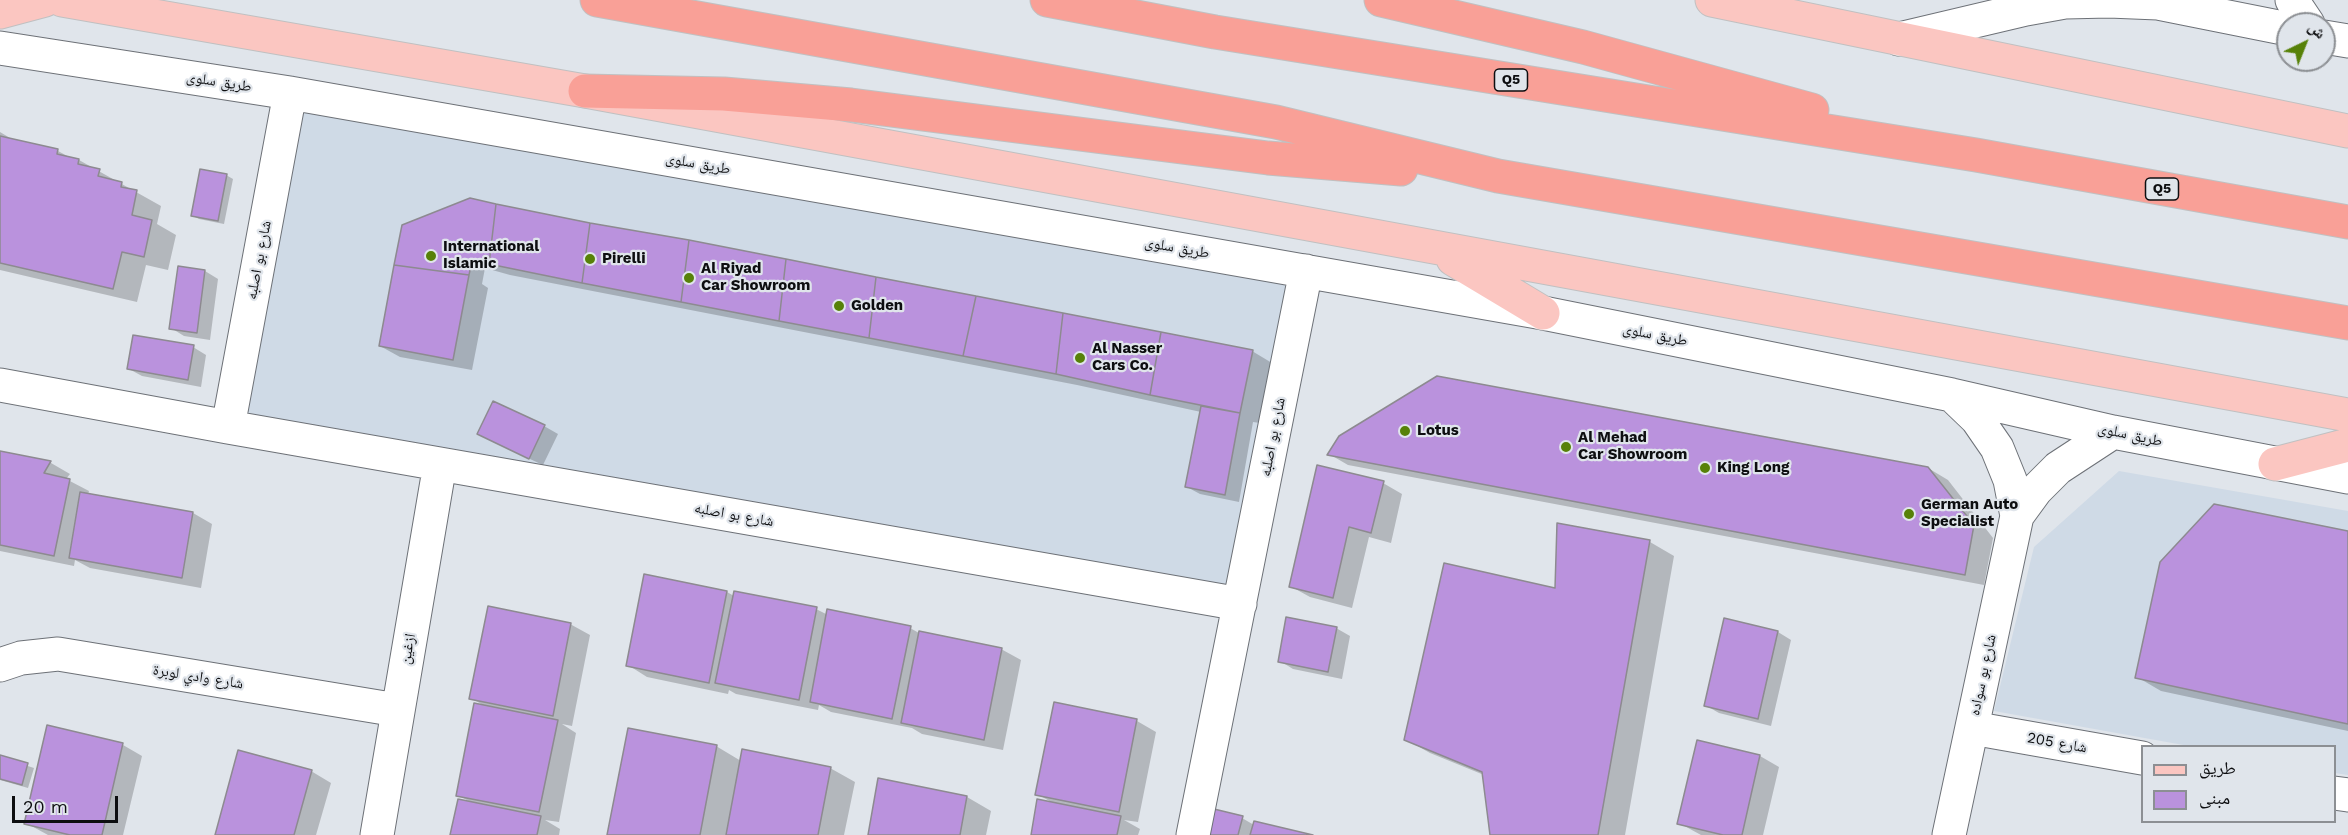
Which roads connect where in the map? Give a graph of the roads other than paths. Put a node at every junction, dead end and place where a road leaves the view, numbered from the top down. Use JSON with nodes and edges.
{"nodes":[{"id":1,"x":45,"y":0,"type":"edge"},
{"id":2,"x":62,"y":0,"type":"edge"},
{"id":3,"x":597,"y":0,"type":"edge"},
{"id":4,"x":1047,"y":0,"type":"edge"},
{"id":5,"x":1381,"y":0,"type":"edge"},
{"id":6,"x":1712,"y":0,"type":"edge"},
{"id":7,"x":2160,"y":1,"type":"edge"},
{"id":8,"x":0,"y":12,"type":"edge"},
{"id":9,"x":2276,"y":26,"type":"edge"},
{"id":10,"x":1899,"y":39,"type":"junction"},
{"id":11,"x":0,"y":48,"type":"edge"},
{"id":12,"x":585,"y":91,"type":"junction"},
{"id":13,"x":290,"y":93,"type":"junction"},
{"id":14,"x":2348,"y":131,"type":"edge"},
{"id":15,"x":1976,"y":155,"type":"junction"},
{"id":16,"x":1498,"y":176,"type":"junction"},
{"id":17,"x":2348,"y":222,"type":"edge"},
{"id":18,"x":1436,"y":249,"type":"junction"},
{"id":19,"x":1306,"y":271,"type":"junction"},
{"id":20,"x":1543,"y":313,"type":"junction"},
{"id":21,"x":2348,"y":323,"type":"edge"},
{"id":22,"x":0,"y":385,"type":"edge"},
{"id":23,"x":1952,"y":394,"type":"junction"},
{"id":24,"x":2348,"y":415,"type":"edge"},
{"id":25,"x":228,"y":427,"type":"junction"},
{"id":26,"x":2113,"y":432,"type":"junction"},
{"id":27,"x":2348,"y":445,"type":"edge"},
{"id":28,"x":440,"y":464,"type":"junction"},
{"id":29,"x":2275,"y":464,"type":"junction"},
{"id":30,"x":2348,"y":477,"type":"edge"},
{"id":31,"x":2018,"y":516,"type":"junction"},
{"id":32,"x":1240,"y":604,"type":"junction"},
{"id":33,"x":0,"y":665,"type":"edge"},
{"id":34,"x":398,"y":710,"type":"junction"},
{"id":35,"x":1972,"y":728,"type":"junction"},
{"id":36,"x":2141,"y":758,"type":"edge"},
{"id":37,"x":377,"y":835,"type":"edge"},
{"id":38,"x":1193,"y":835,"type":"edge"},
{"id":39,"x":1949,"y":835,"type":"edge"}],
"edges":[{"from":1,"to":8,"type":"main road"},
{"from":2,"to":12,"type":"main road"},
{"from":3,"to":16,"type":"highway"},
{"from":4,"to":15,"type":"highway","number":"Q5"},
{"from":5,"to":15,"type":"highway"},
{"from":6,"to":10,"type":"main road"},
{"from":7,"to":9,"type":"street"},
{"from":7,"to":10,"type":"street"},
{"from":10,"to":14,"type":"main road"},
{"from":11,"to":13,"type":"street","name":"طريق سلوى"},
{"from":12,"to":16,"type":"highway"},
{"from":12,"to":18,"type":"main road"},
{"from":13,"to":19,"type":"street","name":"طريق سلوى"},
{"from":13,"to":25,"type":"street","name":"شارع بو اصلبه"},
{"from":15,"to":17,"type":"highway","number":"Q5"},
{"from":16,"to":21,"type":"highway"},
{"from":18,"to":20,"type":"main road"},
{"from":18,"to":24,"type":"main road"},
{"from":19,"to":20,"type":"street","name":"طريق سلوى"},
{"from":19,"to":32,"type":"street","name":"شارع بو اصلبه"},
{"from":20,"to":23,"type":"street","name":"طريق سلوى"},
{"from":22,"to":25,"type":"street","name":"شارع بو اصلبه"},
{"from":23,"to":26,"type":"street","name":"طريق سلوى"},
{"from":23,"to":31,"type":"street","name":"شارع بو سواده"},
{"from":25,"to":28,"type":"street","name":"شارع بو اصلبه"},
{"from":26,"to":29,"type":"street","name":"طريق سلوى"},
{"from":26,"to":31,"type":"street","name":"شارع بو سواده"},
{"from":27,"to":29,"type":"main road"},
{"from":28,"to":32,"type":"street","name":"شارع بو اصلبه"},
{"from":28,"to":34,"type":"street","name":"ازغين"},
{"from":29,"to":30,"type":"street","name":"طريق سلوى"},
{"from":31,"to":35,"type":"street","name":"شارع بو سواده"},
{"from":32,"to":38,"type":"street","name":"شارع بو اصلبه"},
{"from":33,"to":34,"type":"street","name":"شارع وادي لوبرة"},
{"from":34,"to":37,"type":"street","name":"ازغين"},
{"from":35,"to":36,"type":"street","name":"شارع 205"},
{"from":35,"to":39,"type":"street","name":"شارع بو سواده"}]}
